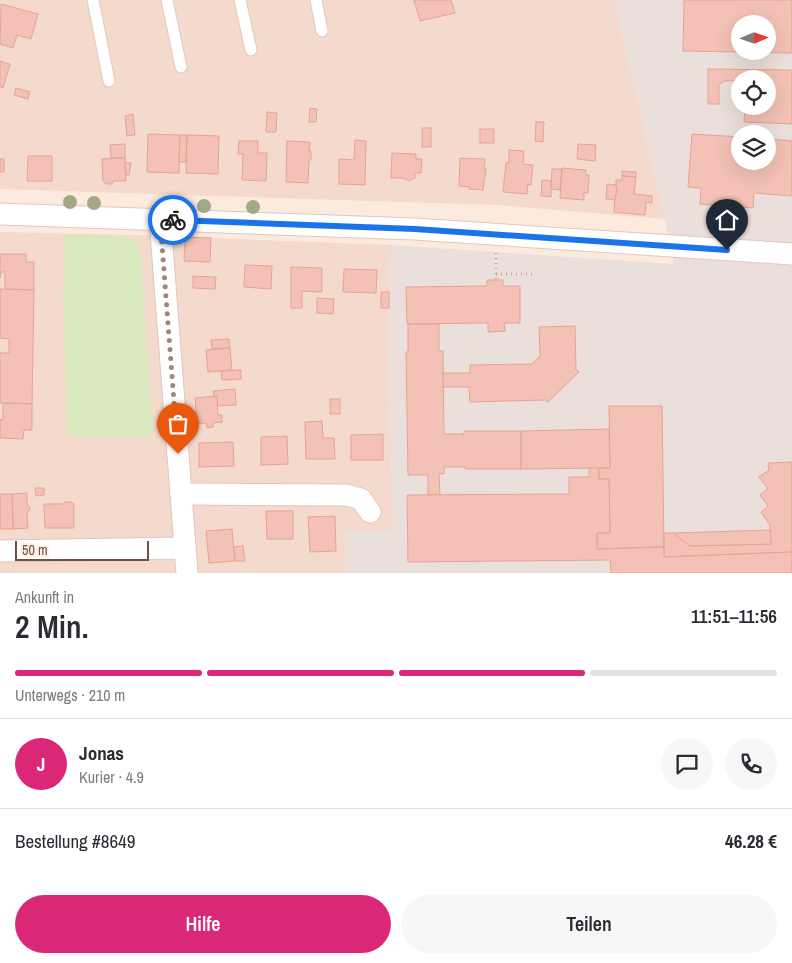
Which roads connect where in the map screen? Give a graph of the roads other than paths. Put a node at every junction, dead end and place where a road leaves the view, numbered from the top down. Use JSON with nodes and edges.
{"nodes":[{"id":1,"x":93,"y":0,"type":"edge"},
{"id":2,"x":167,"y":0,"type":"edge"},
{"id":3,"x":240,"y":0,"type":"edge"},
{"id":4,"x":316,"y":0,"type":"edge"},
{"id":5,"x":322,"y":31,"type":"dead end"},
{"id":6,"x":251,"y":50,"type":"dead end"},
{"id":7,"x":181,"y":67,"type":"dead end"},
{"id":8,"x":109,"y":81,"type":"dead end"},
{"id":9,"x":0,"y":214,"type":"edge"},
{"id":10,"x":160,"y":219,"type":"junction"},
{"id":11,"x":792,"y":254,"type":"edge"},
{"id":12,"x":181,"y":494,"type":"junction"},
{"id":13,"x":370,"y":512,"type":"dead end"},
{"id":14,"x":185,"y":548,"type":"junction"},
{"id":15,"x":0,"y":552,"type":"edge"},
{"id":16,"x":187,"y":573,"type":"edge"}],
"edges":[{"from":1,"to":8,"type":"lane"},
{"from":2,"to":7,"type":"lane"},
{"from":3,"to":6,"type":"lane"},
{"from":4,"to":5,"type":"lane"},
{"from":9,"to":10,"type":"street"},
{"from":10,"to":11,"type":"street"},
{"from":10,"to":12,"type":"street"},
{"from":12,"to":13,"type":"street"},
{"from":12,"to":14,"type":"street"},
{"from":14,"to":15,"type":"street"},
{"from":14,"to":16,"type":"street"}]}
